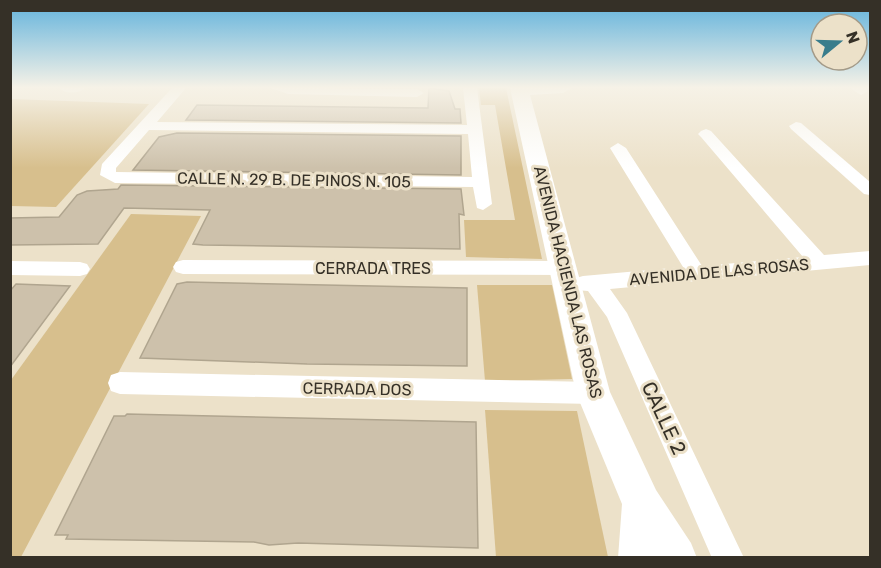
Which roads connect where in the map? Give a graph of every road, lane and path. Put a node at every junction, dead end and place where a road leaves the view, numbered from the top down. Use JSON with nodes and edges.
{"nodes":[{"id":1,"x":155,"y":115,"type":"edge"},
{"id":2,"x":473,"y":115,"type":"edge"},
{"id":3,"x":527,"y":115,"type":"edge"},
{"id":4,"x":144,"y":126,"type":"junction"},
{"id":5,"x":796,"y":126,"type":"dead end"},
{"id":6,"x":475,"y":130,"type":"junction"},
{"id":7,"x":706,"y":134,"type":"dead end"},
{"id":8,"x":618,"y":148,"type":"dead end"},
{"id":9,"x":481,"y":182,"type":"junction"},
{"id":10,"x":870,"y":190,"type":"edge"},
{"id":11,"x":483,"y":204,"type":"dead end"},
{"id":12,"x":870,"y":258,"type":"edge"},
{"id":13,"x":820,"y":263,"type":"junction"},
{"id":14,"x":183,"y":267,"type":"dead end"},
{"id":15,"x":10,"y":268,"type":"edge"},
{"id":16,"x":80,"y":269,"type":"dead end"},
{"id":17,"x":697,"y":274,"type":"junction"},
{"id":18,"x":574,"y":279,"type":"junction"},
{"id":19,"x":120,"y":383,"type":"dead end"},
{"id":20,"x":593,"y":393,"type":"junction"},
{"id":21,"x":642,"y":504,"type":"junction"},
{"id":22,"x":640,"y":558,"type":"edge"},
{"id":23,"x":675,"y":558,"type":"edge"},
{"id":24,"x":728,"y":558,"type":"edge"}],
"edges":[{"from":1,"to":4,"type":"street"},
{"from":2,"to":6,"type":"street"},
{"from":3,"to":18,"type":"main road","name":"AVENIDA HACIENDA LAS ROSAS"},
{"from":4,"to":6,"type":"street"},
{"from":4,"to":9,"type":"street","name":"CALLE N. 29 B. DE PINOS N. 105"},
{"from":5,"to":10,"type":"street"},
{"from":6,"to":9,"type":"street"},
{"from":7,"to":13,"type":"street"},
{"from":8,"to":17,"type":"street"},
{"from":9,"to":11,"type":"street"},
{"from":12,"to":13,"type":"street","name":"AVENIDA DE LAS ROSAS"},
{"from":13,"to":17,"type":"street","name":"AVENIDA DE LAS ROSAS"},
{"from":14,"to":18,"type":"street","name":"CERRADA TRES"},
{"from":15,"to":16,"type":"street"},
{"from":17,"to":18,"type":"street","name":"AVENIDA DE LAS ROSAS"},
{"from":18,"to":20,"type":"main road","name":"AVENIDA HACIENDA LAS ROSAS"},
{"from":18,"to":24,"type":"street","name":"CALLE 2"},
{"from":19,"to":20,"type":"street","name":"CERRADA DOS"},
{"from":20,"to":21,"type":"main road","name":"AVENIDA HACIENDA LAS ROSAS"},
{"from":21,"to":22,"type":"main road","name":"AVENIDA HACIENDA LAS ROSAS"},
{"from":21,"to":23,"type":"main road","name":"AVENIDA HACIENDA LAS ROSAS"}]}
